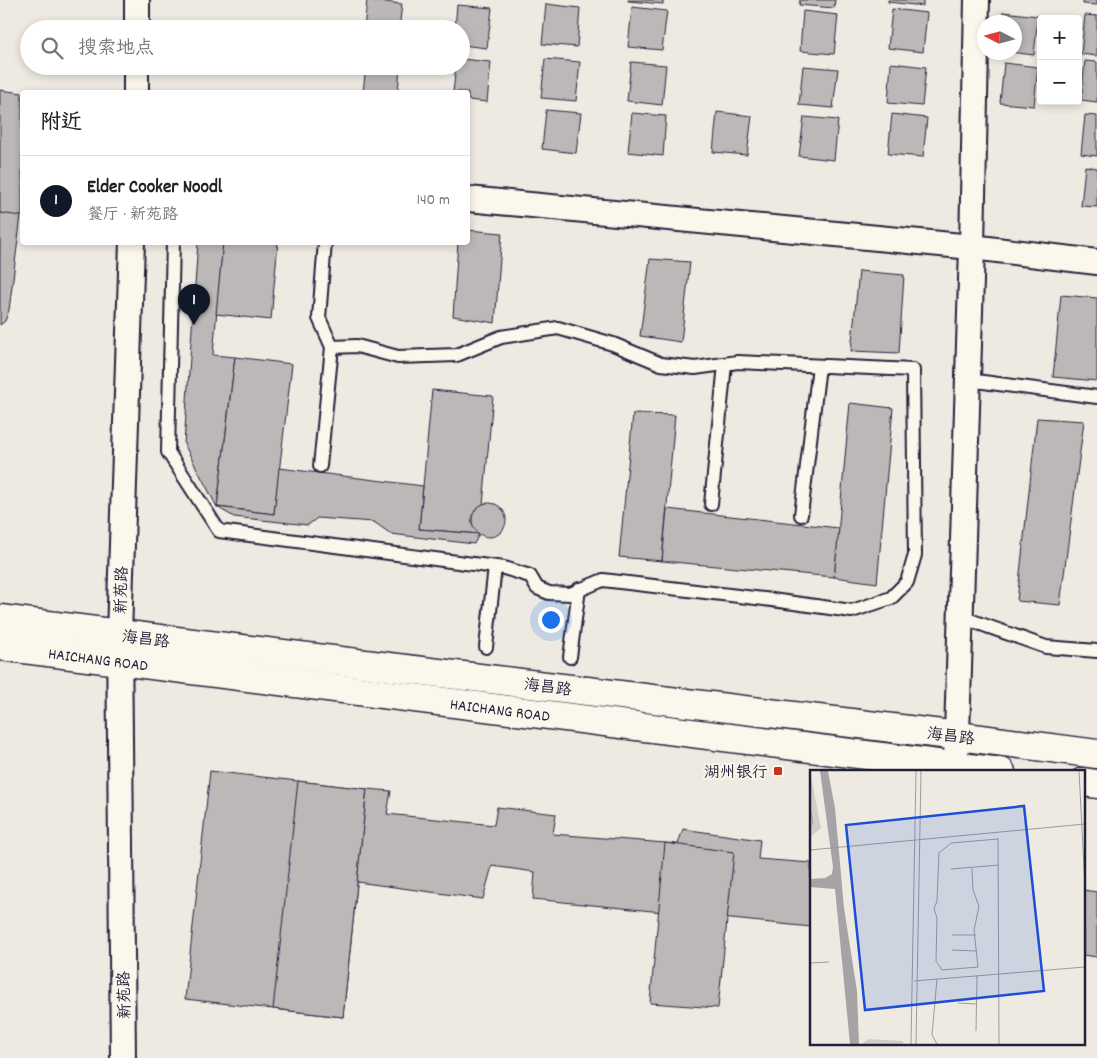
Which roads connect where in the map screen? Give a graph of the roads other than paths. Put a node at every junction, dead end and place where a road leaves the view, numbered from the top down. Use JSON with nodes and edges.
{"nodes":[{"id":1,"x":137,"y":0,"type":"edge"},
{"id":2,"x":977,"y":0,"type":"edge"},
{"id":3,"x":137,"y":20,"type":"edge"},
{"id":4,"x":136,"y":75,"type":"edge"},
{"id":5,"x":136,"y":90,"type":"edge"},
{"id":6,"x":470,"y":199,"type":"edge"},
{"id":7,"x":132,"y":245,"type":"edge"},
{"id":8,"x":173,"y":245,"type":"edge"},
{"id":9,"x":325,"y":245,"type":"edge"},
{"id":10,"x":972,"y":247,"type":"junction"},
{"id":11,"x":1097,"y":262,"type":"edge"},
{"id":12,"x":332,"y":347,"type":"junction"},
{"id":13,"x":726,"y":364,"type":"junction"},
{"id":14,"x":819,"y":366,"type":"junction"},
{"id":15,"x":968,"y":380,"type":"junction"},
{"id":16,"x":1097,"y":397,"type":"edge"},
{"id":17,"x":320,"y":466,"type":"dead end"},
{"id":18,"x":711,"y":504,"type":"dead end"},
{"id":19,"x":801,"y":515,"type":"dead end"},
{"id":20,"x":495,"y":567,"type":"junction"},
{"id":21,"x":579,"y":590,"type":"junction"},
{"id":22,"x":961,"y":617,"type":"junction"},
{"id":23,"x":0,"y":619,"type":"edge"},
{"id":24,"x":0,"y":646,"type":"edge"},
{"id":25,"x":486,"y":647,"type":"dead end"},
{"id":26,"x":119,"y":648,"type":"junction"},
{"id":27,"x":1097,"y":651,"type":"edge"},
{"id":28,"x":570,"y":658,"type":"dead end"},
{"id":29,"x":958,"y":736,"type":"junction"},
{"id":30,"x":1097,"y":754,"type":"edge"},
{"id":31,"x":956,"y":766,"type":"junction"},
{"id":32,"x":986,"y":770,"type":"edge"},
{"id":33,"x":1084,"y":782,"type":"edge"},
{"id":34,"x":1097,"y":784,"type":"edge"},
{"id":35,"x":123,"y":1058,"type":"edge"}],
"edges":[{"from":1,"to":3,"type":"street"},
{"from":2,"to":10,"type":"street"},
{"from":4,"to":5,"type":"street"},
{"from":6,"to":10,"type":"street"},
{"from":7,"to":26,"type":"street","name":"新苑路"},
{"from":8,"to":20,"type":"lane"},
{"from":9,"to":12,"type":"lane"},
{"from":10,"to":11,"type":"street"},
{"from":10,"to":15,"type":"street"},
{"from":12,"to":13,"type":"lane"},
{"from":12,"to":17,"type":"lane"},
{"from":13,"to":14,"type":"lane"},
{"from":13,"to":18,"type":"lane"},
{"from":14,"to":19,"type":"lane"},
{"from":14,"to":21,"type":"lane"},
{"from":15,"to":16,"type":"lane"},
{"from":15,"to":22,"type":"street"},
{"from":20,"to":21,"type":"lane"},
{"from":20,"to":25,"type":"lane"},
{"from":21,"to":28,"type":"lane"},
{"from":22,"to":27,"type":"lane"},
{"from":22,"to":29,"type":"street"},
{"from":23,"to":26,"type":"main road","name":"海昌路"},
{"from":24,"to":26,"type":"main road","name":"HAICHANG ROAD"},
{"from":26,"to":29,"type":"main road","name":"海昌路"},
{"from":26,"to":31,"type":"main road","name":"HAICHANG ROAD"},
{"from":26,"to":35,"type":"street","name":"新苑路"},
{"from":29,"to":30,"type":"main road","name":"海昌路"},
{"from":29,"to":31,"type":"street"},
{"from":31,"to":32,"type":"main road","name":"HAICHANG ROAD"},
{"from":33,"to":34,"type":"main road"}]}
